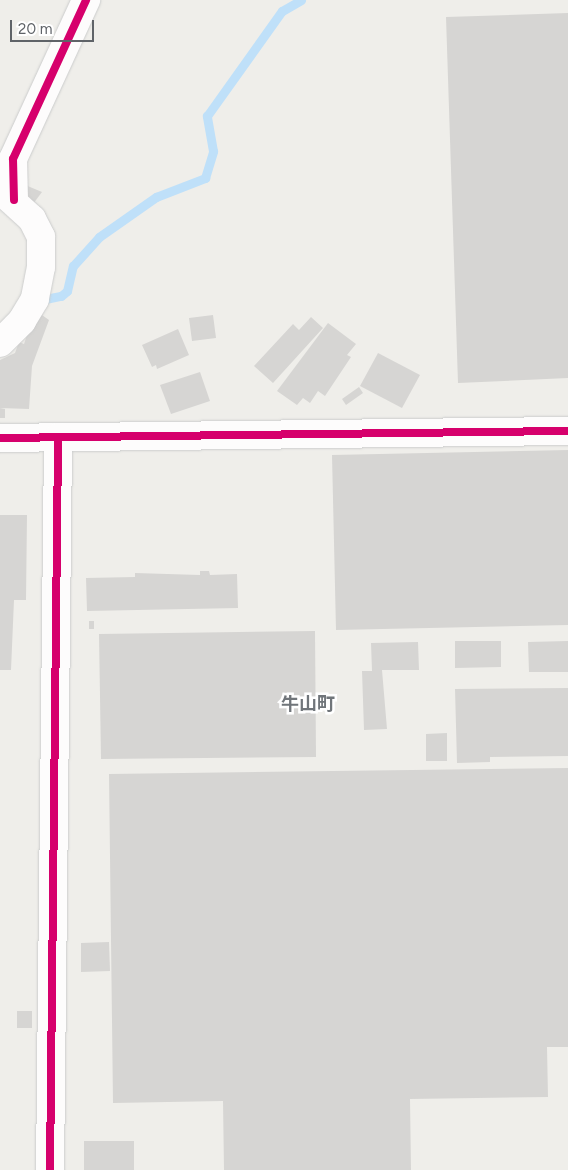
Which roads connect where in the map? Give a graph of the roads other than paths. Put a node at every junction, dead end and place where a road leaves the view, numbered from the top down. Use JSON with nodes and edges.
{"nodes":[{"id":1,"x":86,"y":0,"type":"edge"},
{"id":2,"x":7,"y":195,"type":"edge"},
{"id":3,"x":0,"y":343,"type":"edge"},
{"id":4,"x":568,"y":431,"type":"edge"},
{"id":5,"x":58,"y":437,"type":"junction"},
{"id":6,"x":0,"y":438,"type":"edge"},
{"id":7,"x":50,"y":1170,"type":"edge"}],
"edges":[{"from":1,"to":2,"type":"street"},
{"from":2,"to":3,"type":"street"},
{"from":4,"to":5,"type":"street"},
{"from":5,"to":6,"type":"street"},
{"from":5,"to":7,"type":"street"}]}
